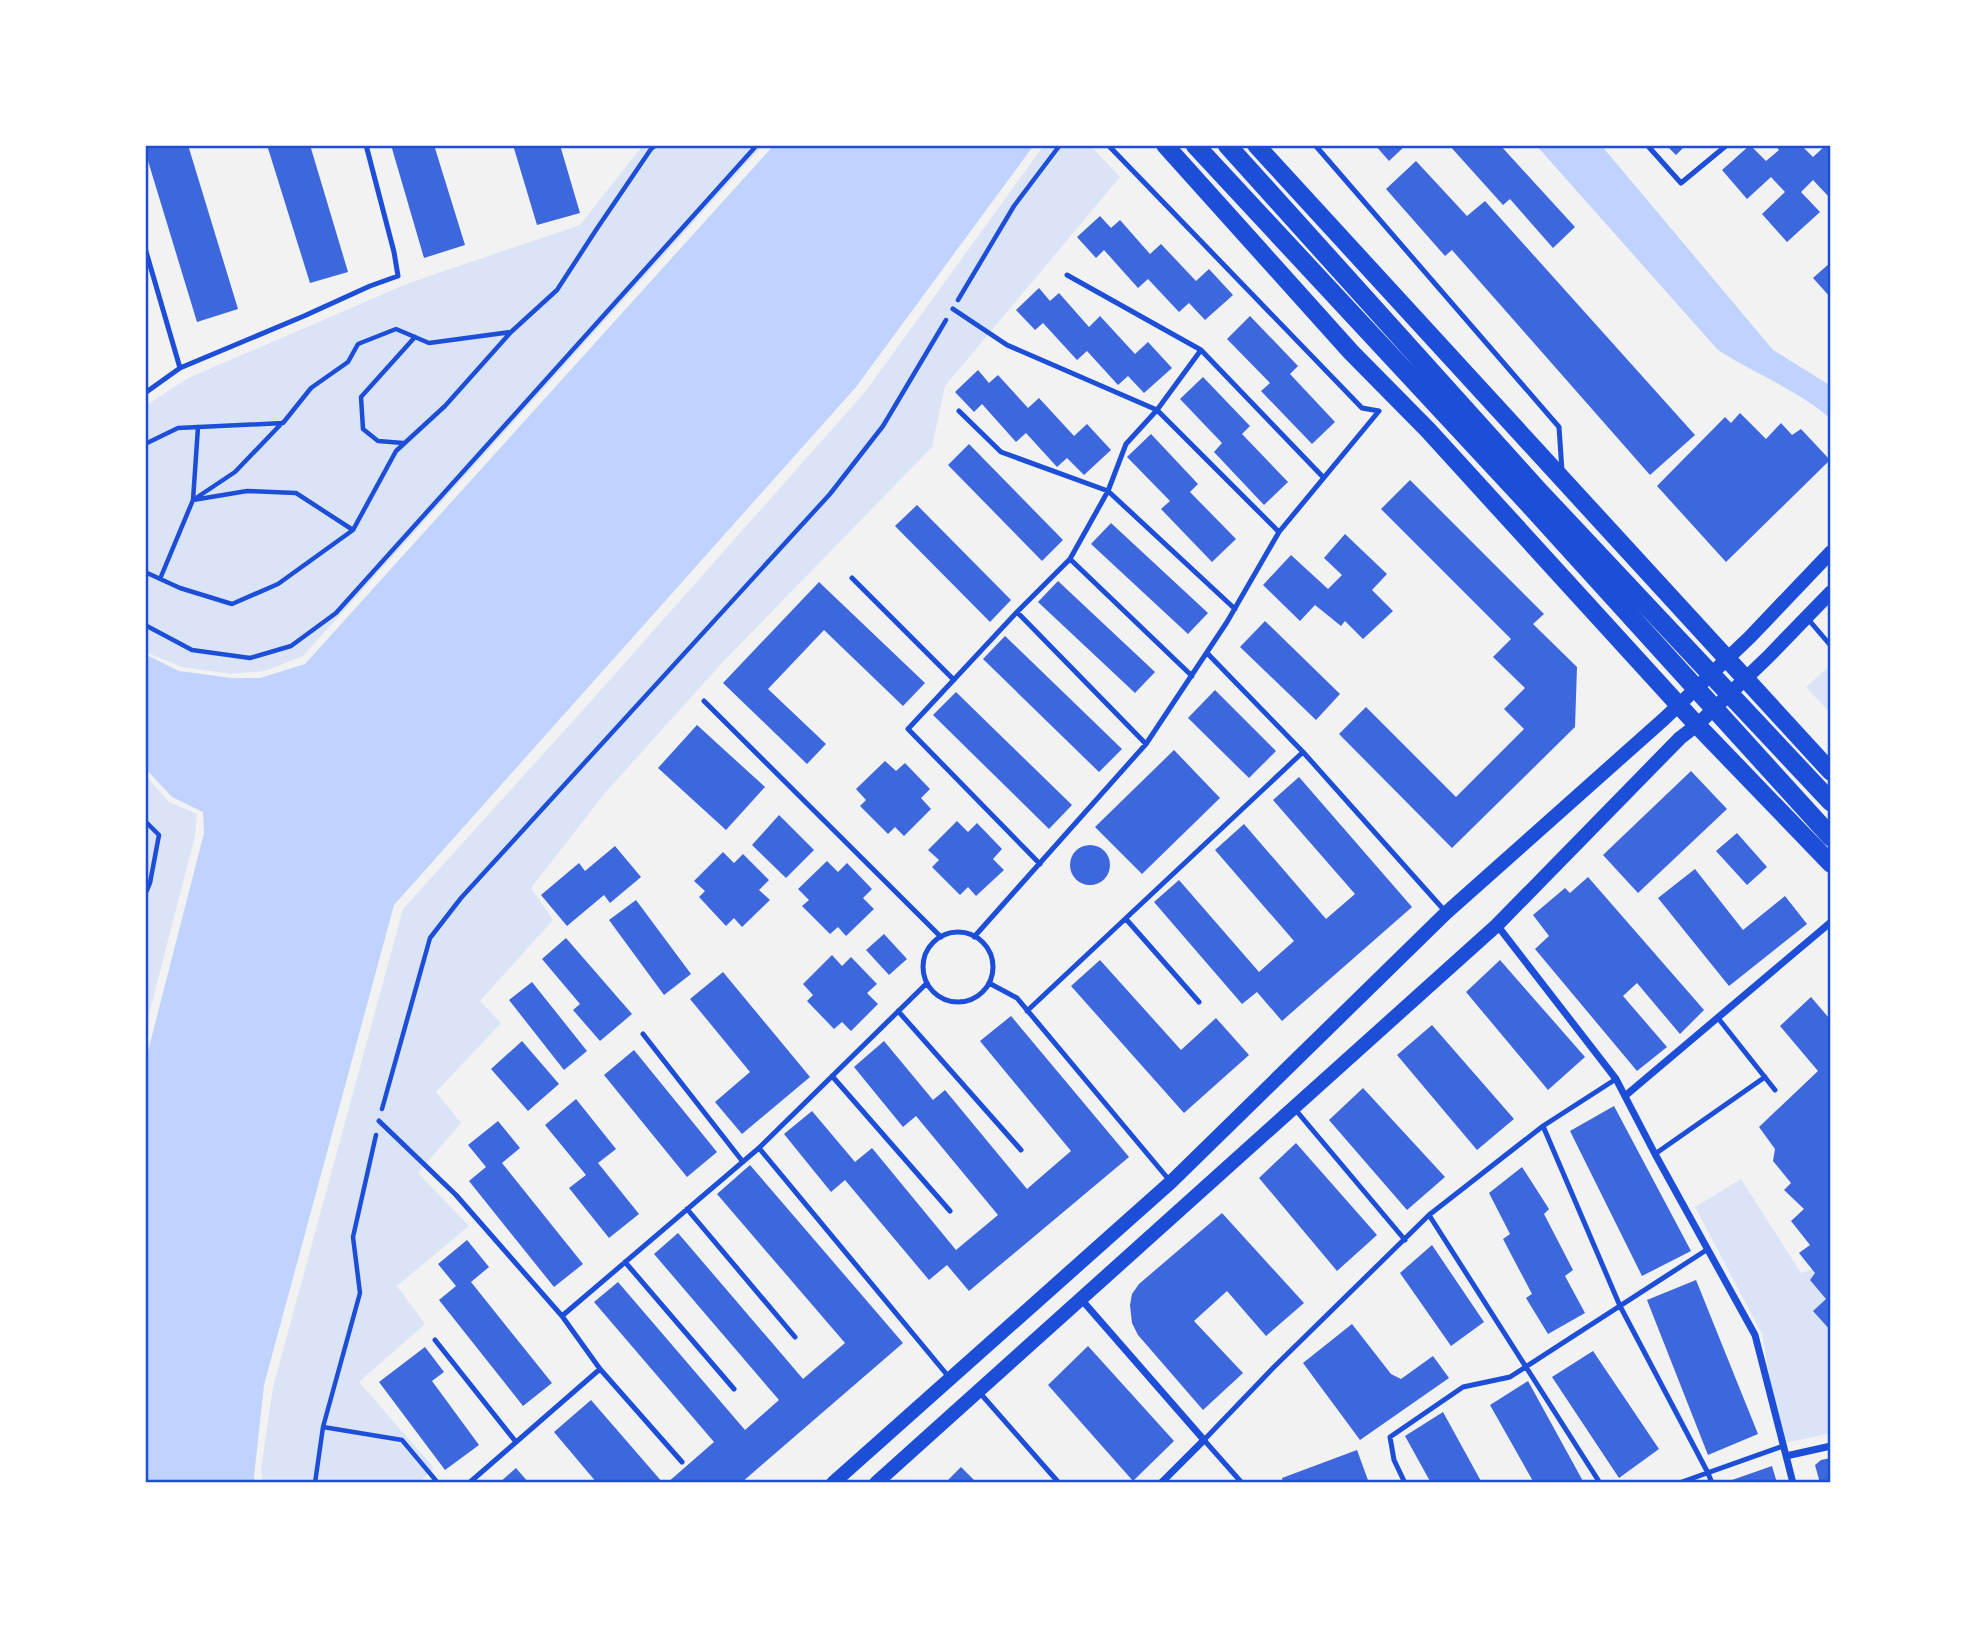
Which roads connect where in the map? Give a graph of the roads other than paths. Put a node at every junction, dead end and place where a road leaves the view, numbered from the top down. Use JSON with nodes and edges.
{"nodes":[{"id":1,"x":366,"y":145,"type":"edge"},
{"id":2,"x":1108,"y":145,"type":"edge"},
{"id":3,"x":1165,"y":145,"type":"edge"},
{"id":4,"x":1195,"y":145,"type":"edge"},
{"id":5,"x":1227,"y":145,"type":"edge"},
{"id":6,"x":1256,"y":145,"type":"edge"},
{"id":7,"x":1315,"y":145,"type":"edge"},
{"id":8,"x":1647,"y":145,"type":"edge"},
{"id":9,"x":1727,"y":145,"type":"edge"},
{"id":10,"x":145,"y":248,"type":"edge"},
{"id":11,"x":1067,"y":275,"type":"dead end"},
{"id":12,"x":953,"y":309,"type":"road end"},
{"id":13,"x":1201,"y":350,"type":"junction"},
{"id":14,"x":180,"y":368,"type":"junction"},
{"id":15,"x":145,"y":393,"type":"edge"},
{"id":16,"x":1157,"y":410,"type":"junction"},
{"id":17,"x":1481,"y":410,"type":"dead end"},
{"id":18,"x":959,"y":411,"type":"dead end"},
{"id":19,"x":1470,"y":417,"type":"dead end"},
{"id":20,"x":1460,"y":425,"type":"dead end"},
{"id":21,"x":1450,"y":433,"type":"dead end"},
{"id":22,"x":1323,"y":477,"type":"junction"},
{"id":23,"x":1563,"y":478,"type":"junction"},
{"id":24,"x":1108,"y":491,"type":"junction"},
{"id":25,"x":1279,"y":532,"type":"junction"},
{"id":26,"x":1831,"y":552,"type":"edge"},
{"id":27,"x":1070,"y":559,"type":"junction"},
{"id":28,"x":852,"y":578,"type":"dead end"},
{"id":29,"x":1831,"y":592,"type":"edge"},
{"id":30,"x":1235,"y":608,"type":"junction"},
{"id":31,"x":1017,"y":612,"type":"junction"},
{"id":32,"x":1807,"y":618,"type":"junction"},
{"id":33,"x":1831,"y":646,"type":"edge"},
{"id":34,"x":1207,"y":653,"type":"junction"},
{"id":35,"x":1727,"y":658,"type":"junction"},
{"id":36,"x":1192,"y":676,"type":"junction"},
{"id":37,"x":1745,"y":679,"type":"junction"},
{"id":38,"x":954,"y":680,"type":"junction"},
{"id":39,"x":704,"y":701,"type":"dead end"},
{"id":40,"x":1679,"y":704,"type":"junction"},
{"id":41,"x":1697,"y":725,"type":"junction"},
{"id":42,"x":1146,"y":744,"type":"junction"},
{"id":43,"x":1303,"y":752,"type":"junction"},
{"id":44,"x":1831,"y":772,"type":"edge"},
{"id":45,"x":1831,"y":802,"type":"edge"},
{"id":46,"x":1831,"y":837,"type":"edge"},
{"id":47,"x":1040,"y":864,"type":"junction"},
{"id":48,"x":1831,"y":864,"type":"edge"},
{"id":49,"x":1446,"y":913,"type":"junction"},
{"id":50,"x":1125,"y":919,"type":"junction"},
{"id":51,"x":1831,"y":922,"type":"edge"},
{"id":52,"x":1497,"y":925,"type":"junction"},
{"id":53,"x":941,"y":937,"type":"junction"},
{"id":54,"x":974,"y":937,"type":"junction"},
{"id":55,"x":927,"y":983,"type":"junction"},
{"id":56,"x":989,"y":983,"type":"junction"},
{"id":57,"x":1199,"y":1002,"type":"dead end"},
{"id":58,"x":898,"y":1011,"type":"junction"},
{"id":59,"x":1027,"y":1011,"type":"junction"},
{"id":60,"x":1718,"y":1018,"type":"junction"},
{"id":61,"x":643,"y":1034,"type":"dead end"},
{"id":62,"x":832,"y":1076,"type":"junction"},
{"id":63,"x":1765,"y":1077,"type":"junction"},
{"id":64,"x":1616,"y":1079,"type":"junction"},
{"id":65,"x":1775,"y":1090,"type":"dead end"},
{"id":66,"x":1625,"y":1096,"type":"junction"},
{"id":67,"x":1294,"y":1108,"type":"junction"},
{"id":68,"x":379,"y":1121,"type":"road end"},
{"id":69,"x":1543,"y":1126,"type":"junction"},
{"id":70,"x":759,"y":1148,"type":"junction"},
{"id":71,"x":1021,"y":1150,"type":"dead end"},
{"id":72,"x":1655,"y":1154,"type":"junction"},
{"id":73,"x":743,"y":1162,"type":"junction"},
{"id":74,"x":1171,"y":1182,"type":"junction"},
{"id":75,"x":687,"y":1209,"type":"junction"},
{"id":76,"x":950,"y":1211,"type":"dead end"},
{"id":77,"x":1429,"y":1216,"type":"junction"},
{"id":78,"x":1405,"y":1240,"type":"junction"},
{"id":79,"x":1708,"y":1249,"type":"junction"},
{"id":80,"x":625,"y":1262,"type":"junction"},
{"id":81,"x":1081,"y":1299,"type":"junction"},
{"id":82,"x":1620,"y":1306,"type":"junction"},
{"id":83,"x":562,"y":1316,"type":"junction"},
{"id":84,"x":795,"y":1337,"type":"dead end"},
{"id":85,"x":435,"y":1340,"type":"dead end"},
{"id":86,"x":1527,"y":1366,"type":"junction"},
{"id":87,"x":600,"y":1369,"type":"junction"},
{"id":88,"x":950,"y":1379,"type":"junction"},
{"id":89,"x":734,"y":1389,"type":"dead end"},
{"id":90,"x":978,"y":1391,"type":"junction"},
{"id":91,"x":1204,"y":1440,"type":"junction"},
{"id":92,"x":516,"y":1442,"type":"junction"},
{"id":93,"x":1783,"y":1446,"type":"junction"},
{"id":94,"x":1831,"y":1446,"type":"edge"},
{"id":95,"x":1786,"y":1456,"type":"junction"},
{"id":96,"x":682,"y":1462,"type":"dead end"},
{"id":97,"x":1708,"y":1473,"type":"junction"},
{"id":98,"x":468,"y":1483,"type":"edge"},
{"id":99,"x":834,"y":1483,"type":"edge"},
{"id":100,"x":876,"y":1483,"type":"edge"},
{"id":101,"x":1059,"y":1483,"type":"edge"},
{"id":102,"x":1161,"y":1483,"type":"edge"},
{"id":103,"x":1242,"y":1483,"type":"edge"},
{"id":104,"x":1405,"y":1483,"type":"edge"},
{"id":105,"x":1600,"y":1483,"type":"edge"},
{"id":106,"x":1679,"y":1483,"type":"edge"},
{"id":107,"x":1712,"y":1483,"type":"edge"},
{"id":108,"x":1793,"y":1483,"type":"edge"}],
"edges":[{"from":1,"to":14,"type":"lane"},
{"from":2,"to":22,"type":"lane"},
{"from":3,"to":40,"type":"main road"},
{"from":4,"to":46,"type":"highway"},
{"from":5,"to":45,"type":"highway"},
{"from":6,"to":23,"type":"main road"},
{"from":7,"to":23,"type":"lane"},
{"from":8,"to":9,"type":"lane"},
{"from":10,"to":14,"type":"lane"},
{"from":11,"to":13,"type":"lane"},
{"from":12,"to":16,"type":"lane"},
{"from":13,"to":16,"type":"lane"},
{"from":13,"to":22,"type":"lane"},
{"from":14,"to":15,"type":"lane"},
{"from":16,"to":24,"type":"lane"},
{"from":16,"to":25,"type":"lane"},
{"from":17,"to":19,"type":"lane"},
{"from":18,"to":24,"type":"lane"},
{"from":20,"to":21,"type":"lane"},
{"from":22,"to":25,"type":"lane"},
{"from":23,"to":35,"type":"main road"},
{"from":24,"to":27,"type":"lane"},
{"from":24,"to":30,"type":"lane"},
{"from":25,"to":30,"type":"lane"},
{"from":26,"to":35,"type":"main road"},
{"from":27,"to":31,"type":"lane"},
{"from":27,"to":36,"type":"lane"},
{"from":28,"to":38,"type":"lane"},
{"from":29,"to":32,"type":"main road"},
{"from":30,"to":34,"type":"lane"},
{"from":31,"to":38,"type":"lane"},
{"from":31,"to":42,"type":"lane"},
{"from":32,"to":33,"type":"lane"},
{"from":32,"to":37,"type":"main road"},
{"from":34,"to":36,"type":"lane"},
{"from":34,"to":43,"type":"lane"},
{"from":35,"to":37,"type":"main road"},
{"from":35,"to":40,"type":"main road"},
{"from":36,"to":42,"type":"lane"},
{"from":37,"to":41,"type":"main road"},
{"from":37,"to":44,"type":"main road"},
{"from":38,"to":47,"type":"lane"},
{"from":39,"to":53,"type":"lane"},
{"from":40,"to":41,"type":"main road"},
{"from":40,"to":49,"type":"main road"},
{"from":41,"to":48,"type":"main road"},
{"from":41,"to":52,"type":"main road"},
{"from":42,"to":47,"type":"lane"},
{"from":43,"to":49,"type":"lane"},
{"from":43,"to":50,"type":"lane"},
{"from":47,"to":54,"type":"lane"},
{"from":49,"to":74,"type":"main road"},
{"from":50,"to":57,"type":"lane"},
{"from":50,"to":59,"type":"lane"},
{"from":51,"to":60,"type":"street"},
{"from":52,"to":64,"type":"street"},
{"from":52,"to":67,"type":"main road"},
{"from":53,"to":54,"type":"lane"},
{"from":53,"to":55,"type":"lane"},
{"from":54,"to":56,"type":"lane"},
{"from":55,"to":56,"type":"lane"},
{"from":55,"to":58,"type":"lane"},
{"from":56,"to":59,"type":"lane"},
{"from":58,"to":62,"type":"lane"},
{"from":58,"to":71,"type":"lane"},
{"from":59,"to":74,"type":"lane"},
{"from":60,"to":63,"type":"lane"},
{"from":60,"to":66,"type":"street"},
{"from":61,"to":73,"type":"lane"},
{"from":62,"to":70,"type":"lane"},
{"from":62,"to":76,"type":"lane"},
{"from":63,"to":65,"type":"lane"},
{"from":63,"to":72,"type":"lane"},
{"from":64,"to":66,"type":"street"},
{"from":64,"to":69,"type":"lane"},
{"from":66,"to":72,"type":"street"},
{"from":67,"to":78,"type":"lane"},
{"from":67,"to":81,"type":"main road"},
{"from":68,"to":83,"type":"lane"},
{"from":69,"to":77,"type":"lane"},
{"from":69,"to":82,"type":"lane"},
{"from":70,"to":73,"type":"lane"},
{"from":70,"to":88,"type":"lane"},
{"from":72,"to":79,"type":"street"},
{"from":73,"to":75,"type":"lane"},
{"from":74,"to":88,"type":"main road"},
{"from":75,"to":80,"type":"lane"},
{"from":75,"to":84,"type":"lane"},
{"from":77,"to":78,"type":"lane"},
{"from":77,"to":86,"type":"lane"},
{"from":78,"to":91,"type":"lane"},
{"from":79,"to":82,"type":"lane"},
{"from":79,"to":93,"type":"street"},
{"from":80,"to":83,"type":"lane"},
{"from":80,"to":89,"type":"lane"},
{"from":81,"to":90,"type":"main road"},
{"from":81,"to":91,"type":"street"},
{"from":82,"to":86,"type":"lane"},
{"from":82,"to":97,"type":"lane"},
{"from":83,"to":87,"type":"lane"},
{"from":85,"to":92,"type":"lane"},
{"from":86,"to":104,"type":"lane"},
{"from":86,"to":105,"type":"lane"},
{"from":87,"to":92,"type":"lane"},
{"from":87,"to":96,"type":"lane"},
{"from":88,"to":99,"type":"main road"},
{"from":90,"to":100,"type":"main road"},
{"from":90,"to":101,"type":"lane"},
{"from":91,"to":102,"type":"street"},
{"from":91,"to":103,"type":"lane"},
{"from":92,"to":98,"type":"lane"},
{"from":93,"to":95,"type":"street"},
{"from":93,"to":97,"type":"lane"},
{"from":94,"to":95,"type":"street"},
{"from":95,"to":108,"type":"street"},
{"from":97,"to":106,"type":"lane"},
{"from":97,"to":107,"type":"lane"}]}
